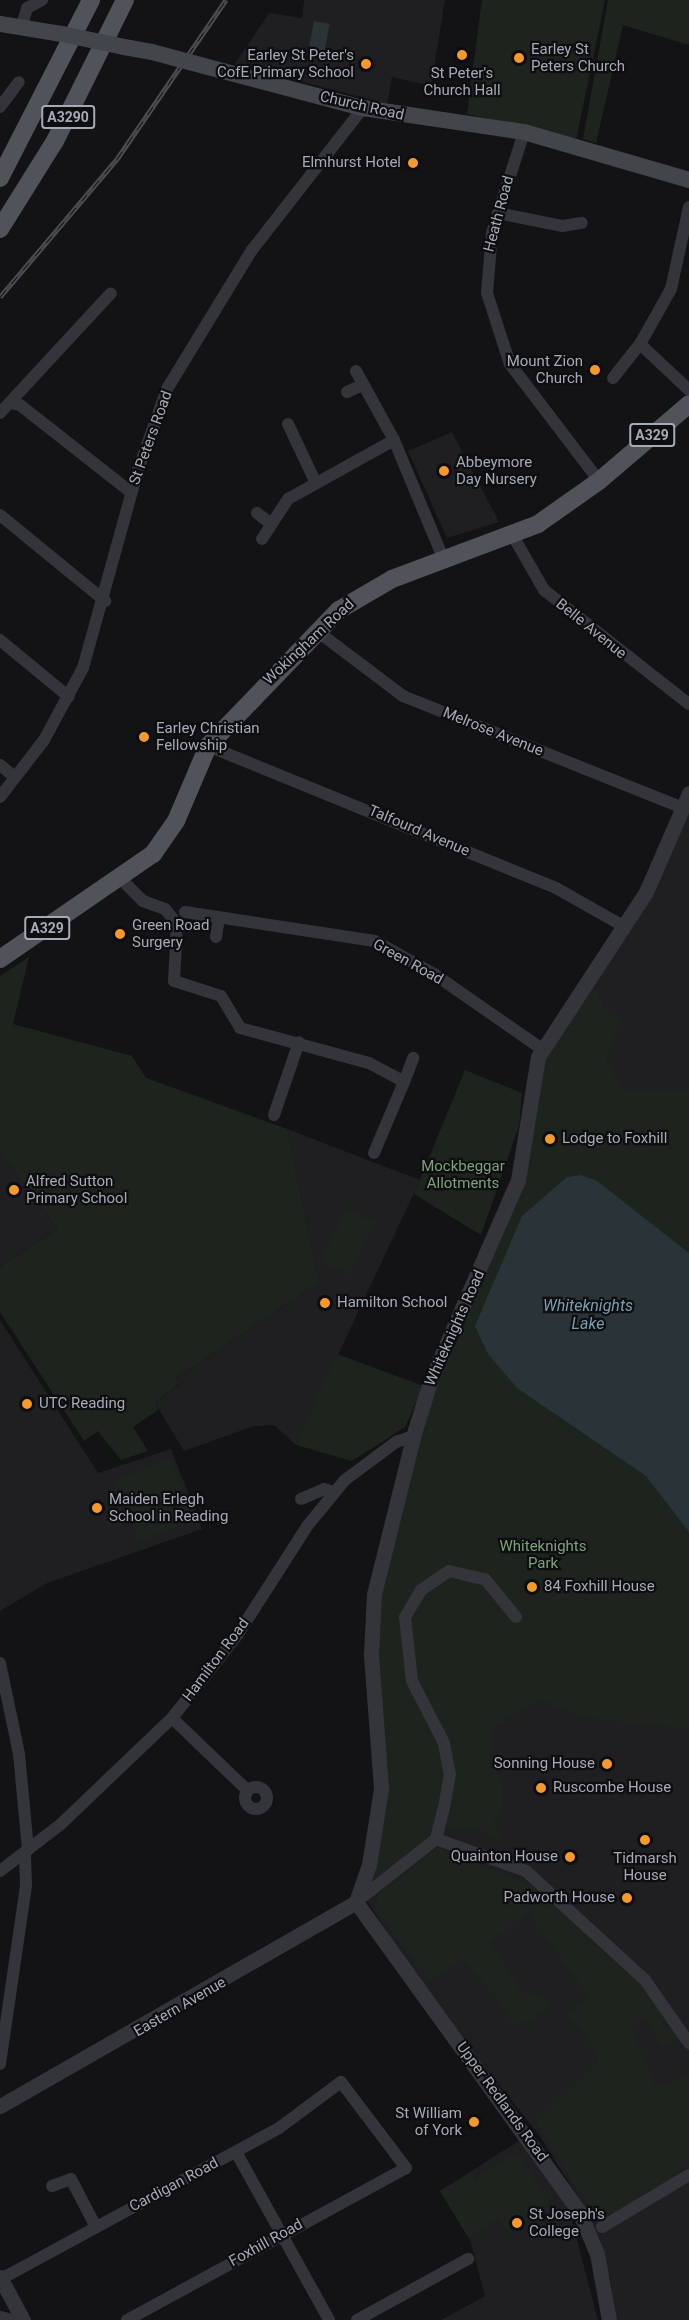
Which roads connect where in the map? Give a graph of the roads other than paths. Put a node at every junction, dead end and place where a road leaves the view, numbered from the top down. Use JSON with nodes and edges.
{"nodes":[{"id":1,"x":42,"y":0,"type":"edge"},
{"id":2,"x":91,"y":0,"type":"edge"},
{"id":3,"x":125,"y":0,"type":"edge"},
{"id":4,"x":0,"y":24,"type":"edge"},
{"id":5,"x":21,"y":28,"type":"junction"},
{"id":6,"x":19,"y":82,"type":"dead end"},
{"id":7,"x":0,"y":107,"type":"edge"},
{"id":8,"x":363,"y":108,"type":"junction"},
{"id":9,"x":524,"y":132,"type":"junction"},
{"id":10,"x":0,"y":178,"type":"edge"},
{"id":11,"x":689,"y":180,"type":"edge"},
{"id":12,"x":689,"y":207,"type":"edge"},
{"id":13,"x":498,"y":213,"type":"junction"},
{"id":14,"x":582,"y":223,"type":"dead end"},
{"id":15,"x":0,"y":229,"type":"edge"},
{"id":16,"x":111,"y":293,"type":"dead end"},
{"id":17,"x":640,"y":344,"type":"junction"},
{"id":18,"x":356,"y":371,"type":"dead end"},
{"id":19,"x":613,"y":378,"type":"dead end"},
{"id":20,"x":362,"y":385,"type":"junction"},
{"id":21,"x":689,"y":390,"type":"edge"},
{"id":22,"x":346,"y":392,"type":"dead end"},
{"id":23,"x":9,"y":404,"type":"junction"},
{"id":24,"x":689,"y":404,"type":"edge"},
{"id":25,"x":0,"y":413,"type":"edge"},
{"id":26,"x":288,"y":424,"type":"dead end"},
{"id":27,"x":394,"y":440,"type":"junction"},
{"id":28,"x":315,"y":481,"type":"junction"},
{"id":29,"x":599,"y":481,"type":"junction"},
{"id":30,"x":132,"y":493,"type":"junction"},
{"id":31,"x":257,"y":513,"type":"dead end"},
{"id":32,"x":0,"y":515,"type":"edge"},
{"id":33,"x":271,"y":524,"type":"junction"},
{"id":34,"x":513,"y":536,"type":"junction"},
{"id":35,"x":262,"y":539,"type":"dead end"},
{"id":36,"x":444,"y":561,"type":"junction"},
{"id":37,"x":105,"y":601,"type":"junction"},
{"id":38,"x":317,"y":631,"type":"junction"},
{"id":39,"x":0,"y":639,"type":"edge"},
{"id":40,"x":69,"y":698,"type":"junction"},
{"id":41,"x":689,"y":704,"type":"edge"},
{"id":42,"x":208,"y":746,"type":"junction"},
{"id":43,"x":0,"y":765,"type":"edge"},
{"id":44,"x":15,"y":777,"type":"junction"},
{"id":45,"x":0,"y":797,"type":"edge"},
{"id":46,"x":686,"y":800,"type":"edge"},
{"id":47,"x":122,"y":880,"type":"junction"},
{"id":48,"x":185,"y":912,"type":"dead end"},
{"id":49,"x":219,"y":917,"type":"junction"},
{"id":50,"x":625,"y":927,"type":"junction"},
{"id":51,"x":216,"y":937,"type":"dead end"},
{"id":52,"x":0,"y":959,"type":"edge"},
{"id":53,"x":299,"y":1042,"type":"junction"},
{"id":54,"x":542,"y":1049,"type":"junction"},
{"id":55,"x":413,"y":1058,"type":"dead end"},
{"id":56,"x":404,"y":1082,"type":"junction"},
{"id":57,"x":274,"y":1115,"type":"dead end"},
{"id":58,"x":374,"y":1153,"type":"dead end"},
{"id":59,"x":413,"y":1436,"type":"junction"},
{"id":60,"x":334,"y":1492,"type":"junction"},
{"id":61,"x":301,"y":1499,"type":"dead end"},
{"id":62,"x":516,"y":1617,"type":"dead end"},
{"id":63,"x":0,"y":1663,"type":"edge"},
{"id":64,"x":172,"y":1718,"type":"junction"},
{"id":65,"x":248,"y":1791,"type":"dead end"},
{"id":66,"x":436,"y":1839,"type":"junction"},
{"id":67,"x":27,"y":1851,"type":"junction"},
{"id":68,"x":0,"y":1871,"type":"edge"},
{"id":69,"x":356,"y":1902,"type":"junction"},
{"id":70,"x":689,"y":2043,"type":"edge"},
{"id":71,"x":0,"y":2064,"type":"edge"},
{"id":72,"x":0,"y":2106,"type":"edge"},
{"id":73,"x":236,"y":2152,"type":"junction"},
{"id":74,"x":406,"y":2168,"type":"joint"},
{"id":75,"x":689,"y":2175,"type":"edge"},
{"id":76,"x":52,"y":2186,"type":"dead end"},
{"id":77,"x":96,"y":2227,"type":"junction"},
{"id":78,"x":602,"y":2227,"type":"dead end"},
{"id":79,"x":282,"y":2235,"type":"junction"},
{"id":80,"x":468,"y":2259,"type":"dead end"},
{"id":81,"x":0,"y":2279,"type":"edge"},
{"id":82,"x":0,"y":2318,"type":"edge"},
{"id":83,"x":8,"y":2320,"type":"edge"},
{"id":84,"x":24,"y":2320,"type":"edge"},
{"id":85,"x":127,"y":2320,"type":"edge"},
{"id":86,"x":329,"y":2320,"type":"edge"},
{"id":87,"x":357,"y":2320,"type":"edge"},
{"id":88,"x":609,"y":2320,"type":"edge"}],
"edges":[{"from":1,"to":5,"type":"street"},
{"from":2,"to":10,"type":"main road","number":"A3290"},
{"from":3,"to":15,"type":"main road","number":"A3290"},
{"from":4,"to":5,"type":"main road","name":"Church Road"},
{"from":5,"to":8,"type":"main road","name":"Church Road","bridge":true},
{"from":6,"to":7,"type":"street"},
{"from":8,"to":9,"type":"main road","name":"Church Road"},
{"from":8,"to":30,"type":"street","name":"St Peters Road"},
{"from":9,"to":11,"type":"main road","name":"Church Road"},
{"from":9,"to":13,"type":"street","name":"Heath Road"},
{"from":12,"to":17,"type":"street"},
{"from":13,"to":14,"type":"street"},
{"from":13,"to":29,"type":"street","name":"Heath Road"},
{"from":16,"to":23,"type":"street"},
{"from":17,"to":19,"type":"street"},
{"from":17,"to":21,"type":"street"},
{"from":18,"to":20,"type":"street"},
{"from":20,"to":22,"type":"street"},
{"from":20,"to":27,"type":"street"},
{"from":23,"to":25,"type":"street"},
{"from":23,"to":30,"type":"street"},
{"from":24,"to":29,"type":"main road","name":"Wokingham Road","number":"A329"},
{"from":26,"to":28,"type":"street"},
{"from":27,"to":28,"type":"street"},
{"from":27,"to":36,"type":"street"},
{"from":28,"to":33,"type":"street"},
{"from":29,"to":34,"type":"main road","name":"Wokingham Road","number":"A329"},
{"from":30,"to":37,"type":"street","name":"St Peters Road"},
{"from":31,"to":33,"type":"street"},
{"from":32,"to":37,"type":"street"},
{"from":33,"to":35,"type":"street"},
{"from":34,"to":36,"type":"main road","name":"Wokingham Road","number":"A329"},
{"from":34,"to":41,"type":"street","name":"Belle Avenue"},
{"from":36,"to":38,"type":"main road","name":"Wokingham Road","number":"A329"},
{"from":37,"to":40,"type":"street","name":"St Peters Road"},
{"from":38,"to":42,"type":"main road","name":"Wokingham Road","number":"A329"},
{"from":38,"to":46,"type":"street","name":"Melrose Avenue"},
{"from":39,"to":40,"type":"street"},
{"from":40,"to":44,"type":"street","name":"St Peters Road"},
{"from":42,"to":47,"type":"main road","name":"Wokingham Road","number":"A329"},
{"from":42,"to":50,"type":"street","name":"Talfourd Avenue"},
{"from":43,"to":44,"type":"street"},
{"from":44,"to":45,"type":"street","name":"St Peters Road"},
{"from":46,"to":50,"type":"street","name":"Whiteknights Road"},
{"from":47,"to":52,"type":"main road","name":"Wokingham Road","number":"A329"},
{"from":47,"to":53,"type":"street"},
{"from":48,"to":49,"type":"street","name":"Green Road"},
{"from":49,"to":51,"type":"street"},
{"from":49,"to":54,"type":"street","name":"Green Road"},
{"from":50,"to":54,"type":"street","name":"Whiteknights Road"},
{"from":53,"to":56,"type":"street"},
{"from":53,"to":57,"type":"street"},
{"from":54,"to":59,"type":"street","name":"Whiteknights Road"},
{"from":55,"to":56,"type":"street"},
{"from":56,"to":58,"type":"street"},
{"from":59,"to":60,"type":"street","name":"Hamilton Road"},
{"from":59,"to":69,"type":"street","name":"Whiteknights Road"},
{"from":60,"to":61,"type":"street"},
{"from":60,"to":64,"type":"street","name":"Hamilton Road"},
{"from":62,"to":66,"type":"street"},
{"from":63,"to":67,"type":"street"},
{"from":64,"to":65,"type":"street"},
{"from":64,"to":67,"type":"street","name":"Hamilton Road"},
{"from":66,"to":69,"type":"street"},
{"from":66,"to":70,"type":"street"},
{"from":67,"to":68,"type":"street","name":"Hamilton Road"},
{"from":67,"to":71,"type":"street"},
{"from":69,"to":72,"type":"street","name":"Eastern Avenue"},
{"from":69,"to":88,"type":"street","name":"Upper Redlands Road"},
{"from":73,"to":74,"type":"street","name":"Cardigan Road"},
{"from":73,"to":77,"type":"street","name":"Cardigan Road"},
{"from":73,"to":79,"type":"street"},
{"from":74,"to":79,"type":"street","name":"Foxhill Road"},
{"from":75,"to":78,"type":"street"},
{"from":76,"to":77,"type":"street"},
{"from":77,"to":81,"type":"street","name":"Cardigan Road"},
{"from":79,"to":85,"type":"street","name":"Foxhill Road"},
{"from":79,"to":86,"type":"street"},
{"from":80,"to":87,"type":"street"},
{"from":81,"to":84,"type":"street"},
{"from":82,"to":83,"type":"street"}]}
